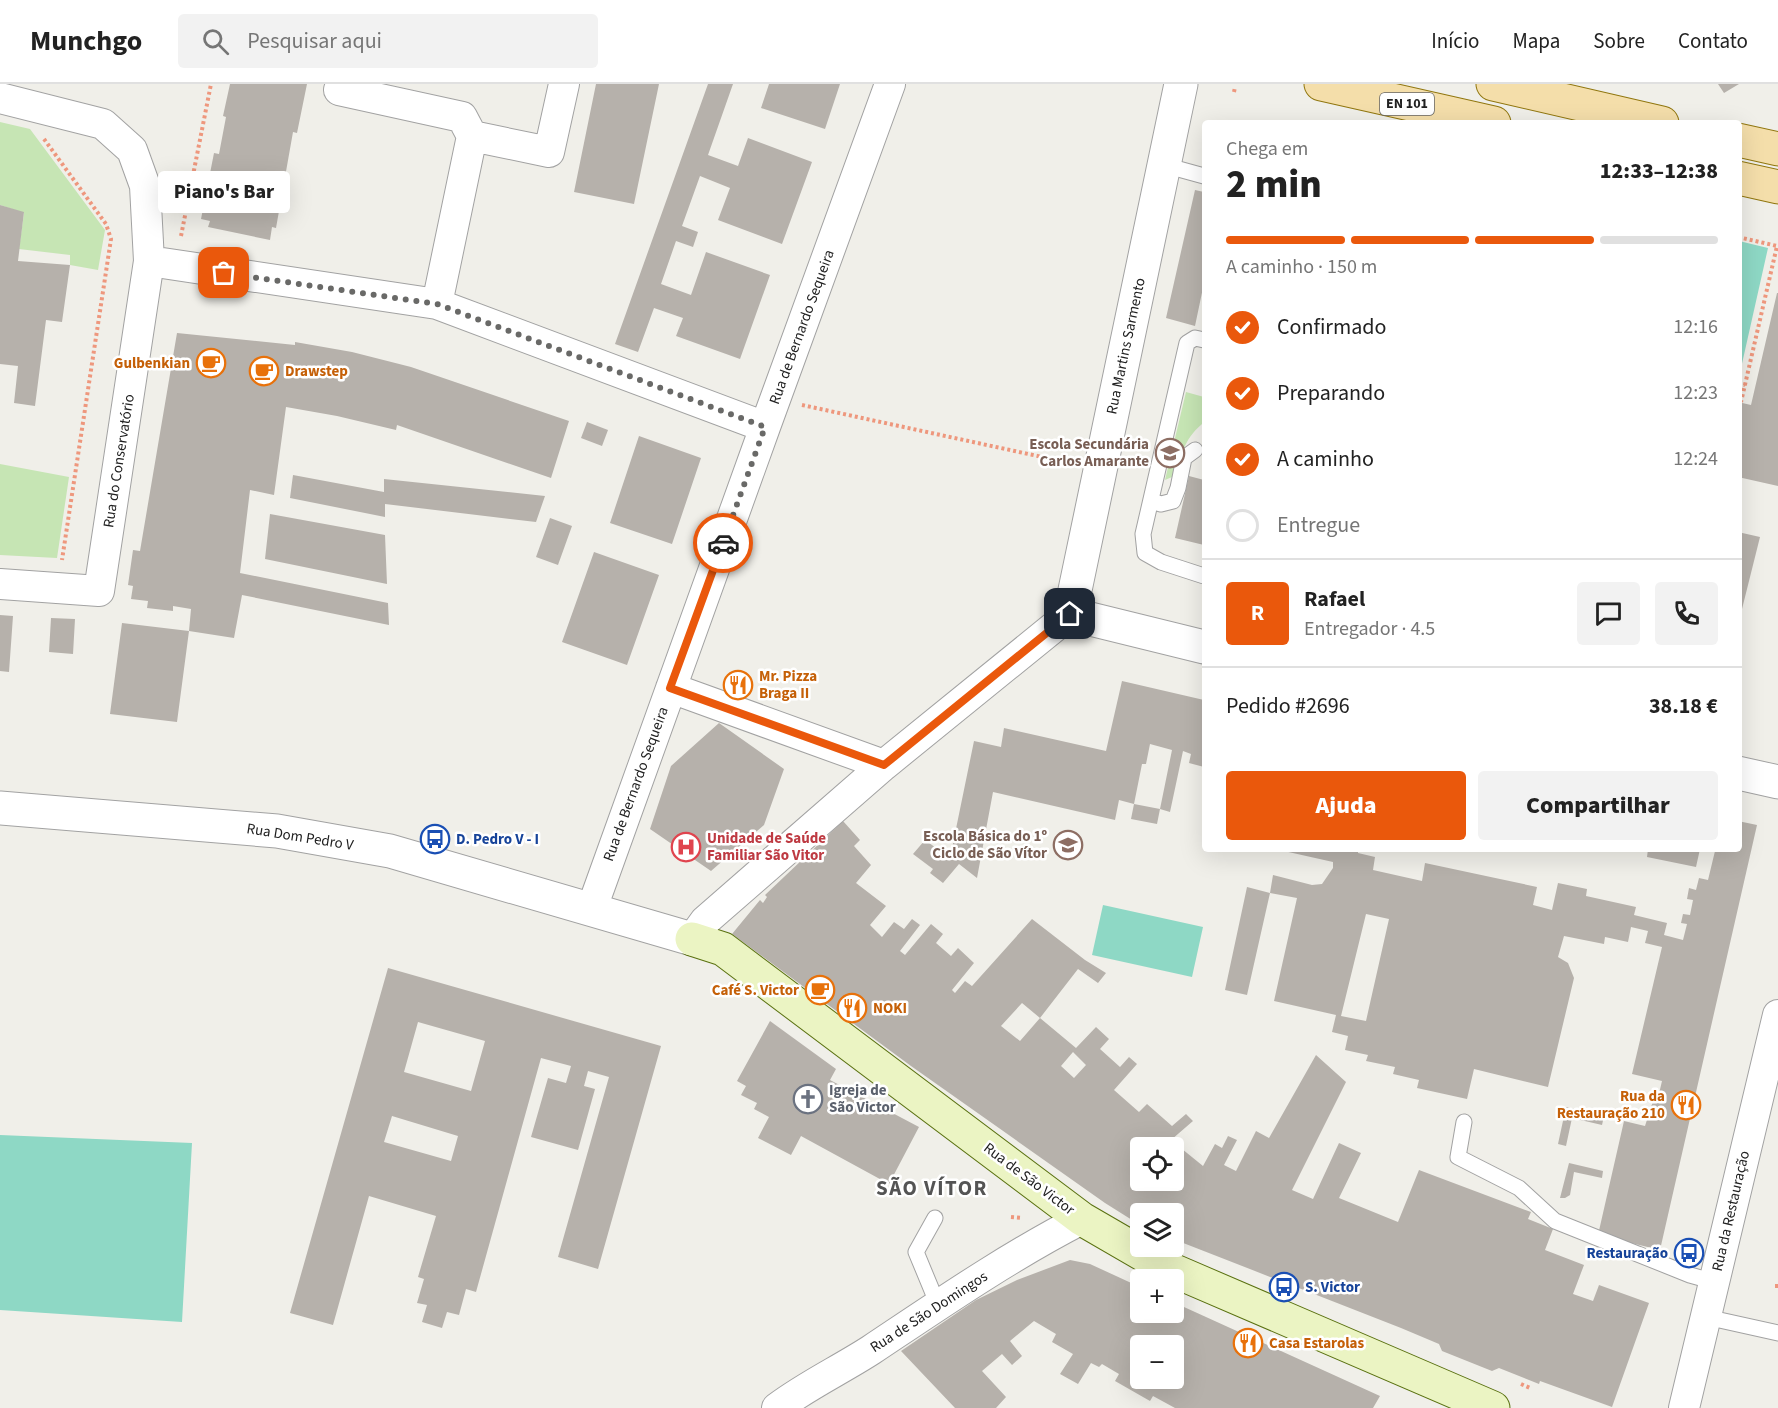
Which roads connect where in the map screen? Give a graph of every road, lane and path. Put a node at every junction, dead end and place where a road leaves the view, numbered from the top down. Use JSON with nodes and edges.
{"nodes":[{"id":1,"x":211,"y":84,"type":"edge"},
{"id":2,"x":564,"y":84,"type":"edge"},
{"id":3,"x":890,"y":84,"type":"edge"},
{"id":4,"x":1181,"y":84,"type":"edge"},
{"id":5,"x":1320,"y":84,"type":"edge"},
{"id":6,"x":1493,"y":84,"type":"edge"},
{"id":7,"x":339,"y":90,"type":"dead end"},
{"id":8,"x":0,"y":98,"type":"edge"},
{"id":9,"x":1481,"y":120,"type":"edge"},
{"id":10,"x":1649,"y":120,"type":"edge"},
{"id":11,"x":472,"y":136,"type":"junction"},
{"id":12,"x":43,"y":138,"type":"dead end"},
{"id":13,"x":1742,"y":141,"type":"edge"},
{"id":14,"x":1778,"y":149,"type":"edge"},
{"id":15,"x":1164,"y":165,"type":"junction"},
{"id":16,"x":1202,"y":175,"type":"edge"},
{"id":17,"x":1742,"y":179,"type":"edge"},
{"id":18,"x":1778,"y":187,"type":"edge"},
{"id":19,"x":1742,"y":238,"type":"edge"},
{"id":20,"x":179,"y":242,"type":"dead end"},
{"id":21,"x":149,"y":261,"type":"junction"},
{"id":22,"x":437,"y":304,"type":"junction"},
{"id":23,"x":1202,"y":340,"type":"edge"},
{"id":24,"x":1742,"y":384,"type":"edge"},
{"id":25,"x":1745,"y":385,"type":"junction"},
{"id":26,"x":1742,"y":398,"type":"edge"},
{"id":27,"x":805,"y":406,"type":"dead end"},
{"id":28,"x":765,"y":427,"type":"junction"},
{"id":29,"x":1195,"y":450,"type":"dead end"},
{"id":30,"x":1100,"y":468,"type":"junction"},
{"id":31,"x":1150,"y":501,"type":"junction"},
{"id":32,"x":60,"y":562,"type":"dead end"},
{"id":33,"x":1202,"y":575,"type":"edge"},
{"id":34,"x":0,"y":584,"type":"edge"},
{"id":35,"x":1070,"y":614,"type":"junction"},
{"id":36,"x":1202,"y":647,"type":"edge"},
{"id":37,"x":670,"y":688,"type":"junction"},
{"id":38,"x":884,"y":765,"type":"junction"},
{"id":39,"x":1742,"y":773,"type":"edge"},
{"id":40,"x":1778,"y":782,"type":"edge"},
{"id":41,"x":0,"y":808,"type":"edge"},
{"id":42,"x":592,"y":909,"type":"junction"},
{"id":43,"x":692,"y":939,"type":"junction"},
{"id":44,"x":1778,"y":1015,"type":"edge"},
{"id":45,"x":1464,"y":1122,"type":"dead end"},
{"id":46,"x":1011,"y":1217,"type":"dead end"},
{"id":47,"x":935,"y":1218,"type":"dead end"},
{"id":48,"x":1022,"y":1218,"type":"dead end"},
{"id":49,"x":1082,"y":1219,"type":"junction"},
{"id":50,"x":1715,"y":1282,"type":"junction"},
{"id":51,"x":938,"y":1305,"type":"junction"},
{"id":52,"x":1706,"y":1317,"type":"junction"},
{"id":53,"x":1778,"y":1333,"type":"edge"},
{"id":54,"x":1521,"y":1384,"type":"dead end"},
{"id":55,"x":1530,"y":1388,"type":"dead end"},
{"id":56,"x":777,"y":1408,"type":"edge"},
{"id":57,"x":1493,"y":1408,"type":"edge"},
{"id":58,"x":1684,"y":1408,"type":"edge"}],
"edges":[{"from":1,"to":20,"type":"path"},
{"from":2,"to":11,"type":"street"},
{"from":3,"to":28,"type":"street","name":"Rua de Bernardo Sequeira"},
{"from":4,"to":15,"type":"street","name":"Rua Martins Sarmento"},
{"from":5,"to":9,"type":"main road","number":"EN 101"},
{"from":6,"to":10,"type":"main road"},
{"from":7,"to":11,"type":"street"},
{"from":8,"to":21,"type":"street","name":"Rua do Conservatório"},
{"from":11,"to":22,"type":"street"},
{"from":12,"to":32,"type":"path"},
{"from":13,"to":14,"type":"main road"},
{"from":15,"to":16,"type":"lane"},
{"from":15,"to":30,"type":"street","name":"Rua Martins Sarmento"},
{"from":17,"to":18,"type":"main road"},
{"from":19,"to":25,"type":"path"},
{"from":21,"to":22,"type":"street"},
{"from":21,"to":34,"type":"street","name":"Rua do Conservatório"},
{"from":22,"to":28,"type":"street"},
{"from":23,"to":31,"type":"lane"},
{"from":24,"to":25,"type":"path"},
{"from":25,"to":26,"type":"path"},
{"from":27,"to":30,"type":"path"},
{"from":28,"to":37,"type":"street","name":"Rua de Bernardo Sequeira"},
{"from":29,"to":31,"type":"lane"},
{"from":30,"to":35,"type":"street","name":"Rua Martins Sarmento"},
{"from":31,"to":33,"type":"lane"},
{"from":35,"to":36,"type":"street"},
{"from":35,"to":38,"type":"street"},
{"from":37,"to":38,"type":"street"},
{"from":37,"to":42,"type":"street","name":"Rua de Bernardo Sequeira"},
{"from":38,"to":43,"type":"street"},
{"from":39,"to":40,"type":"street"},
{"from":41,"to":42,"type":"street","name":"Rua Dom Pedro V"},
{"from":42,"to":43,"type":"street","name":"Rua de São Victor"},
{"from":43,"to":49,"type":"main road","name":"Rua de São Victor"},
{"from":44,"to":50,"type":"street","name":"Rua da Restauração"},
{"from":45,"to":50,"type":"lane"},
{"from":46,"to":48,"type":"path"},
{"from":47,"to":51,"type":"lane"},
{"from":49,"to":51,"type":"street","name":"Rua de São Domingos"},
{"from":49,"to":57,"type":"main road","name":"Rua de São Victor"},
{"from":50,"to":52,"type":"street","name":"Rua da Restauração"},
{"from":51,"to":56,"type":"street","name":"Rua de São Domingos"},
{"from":52,"to":53,"type":"lane"},
{"from":52,"to":58,"type":"street","name":"Rua da Restauração"},
{"from":54,"to":55,"type":"path"}]}
